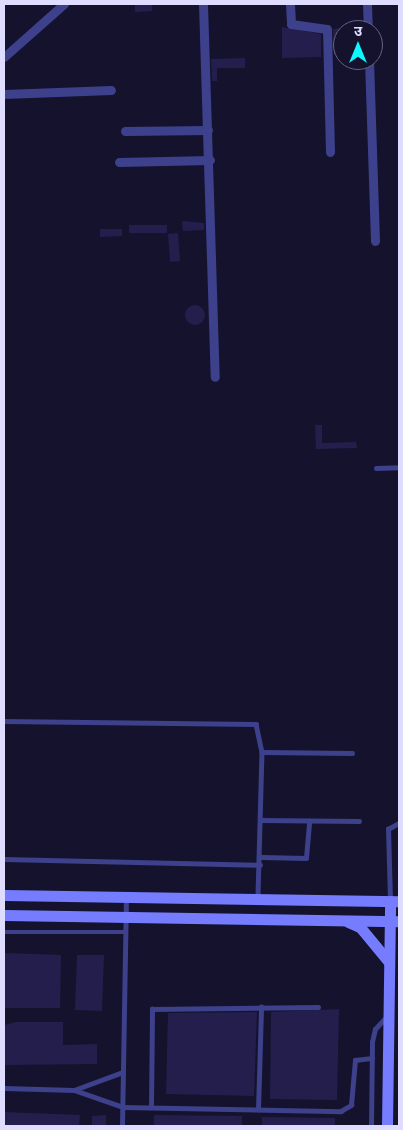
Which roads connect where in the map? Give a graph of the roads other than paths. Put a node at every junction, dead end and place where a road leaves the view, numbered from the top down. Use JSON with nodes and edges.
{"nodes":[{"id":1,"x":64,"y":4,"type":"edge"},
{"id":2,"x":203,"y":4,"type":"edge"},
{"id":3,"x":290,"y":4,"type":"edge"},
{"id":4,"x":367,"y":4,"type":"edge"},
{"id":5,"x":368,"y":20,"type":"edge"},
{"id":6,"x":4,"y":57,"type":"edge"},
{"id":7,"x":369,"y":70,"type":"edge"},
{"id":8,"x":112,"y":90,"type":"dead end"},
{"id":9,"x":4,"y":94,"type":"edge"},
{"id":10,"x":208,"y":130,"type":"junction"},
{"id":11,"x":125,"y":131,"type":"dead end"},
{"id":12,"x":330,"y":152,"type":"dead end"},
{"id":13,"x":210,"y":160,"type":"junction"},
{"id":14,"x":119,"y":162,"type":"dead end"},
{"id":15,"x":375,"y":241,"type":"dead end"},
{"id":16,"x":214,"y":377,"type":"dead end"},
{"id":17,"x":399,"y":467,"type":"edge"},
{"id":18,"x":376,"y":468,"type":"dead end"},
{"id":19,"x":4,"y":721,"type":"edge"},
{"id":20,"x":262,"y":752,"type":"junction"},
{"id":21,"x":352,"y":753,"type":"dead end"},
{"id":22,"x":262,"y":820,"type":"junction"},
{"id":23,"x":309,"y":821,"type":"junction"},
{"id":24,"x":359,"y":821,"type":"dead end"},
{"id":25,"x":399,"y":823,"type":"edge"},
{"id":26,"x":261,"y":858,"type":"junction"},
{"id":27,"x":4,"y":859,"type":"edge"},
{"id":28,"x":260,"y":864,"type":"junction"},
{"id":29,"x":4,"y":895,"type":"edge"},
{"id":30,"x":126,"y":898,"type":"junction"},
{"id":31,"x":258,"y":900,"type":"junction"},
{"id":32,"x":395,"y":901,"type":"edge"},
{"id":33,"x":4,"y":915,"type":"edge"},
{"id":34,"x":125,"y":917,"type":"junction"},
{"id":35,"x":344,"y":920,"type":"junction"},
{"id":36,"x":395,"y":921,"type":"edge"},
{"id":37,"x":4,"y":932,"type":"edge"},
{"id":38,"x":125,"y":932,"type":"junction"},
{"id":39,"x":390,"y":963,"type":"junction"},
{"id":40,"x":261,"y":1007,"type":"junction"},
{"id":41,"x":318,"y":1007,"type":"dead end"},
{"id":42,"x":389,"y":1013,"type":"junction"},
{"id":43,"x":372,"y":1058,"type":"junction"},
{"id":44,"x":123,"y":1072,"type":"junction"},
{"id":45,"x":4,"y":1088,"type":"edge"},
{"id":46,"x":74,"y":1090,"type":"junction"},
{"id":47,"x":123,"y":1106,"type":"junction"},
{"id":48,"x":151,"y":1107,"type":"junction"},
{"id":49,"x":258,"y":1110,"type":"junction"},
{"id":50,"x":122,"y":1126,"type":"edge"},
{"id":51,"x":371,"y":1126,"type":"edge"},
{"id":52,"x":388,"y":1126,"type":"edge"}],
"edges":[{"from":1,"to":6,"type":"street"},
{"from":2,"to":10,"type":"street"},
{"from":3,"to":12,"type":"street"},
{"from":4,"to":5,"type":"street"},
{"from":7,"to":15,"type":"street"},
{"from":8,"to":9,"type":"street"},
{"from":10,"to":11,"type":"street"},
{"from":10,"to":13,"type":"street"},
{"from":13,"to":14,"type":"street"},
{"from":13,"to":16,"type":"street"},
{"from":17,"to":18,"type":"lane"},
{"from":19,"to":20,"type":"lane"},
{"from":20,"to":21,"type":"lane"},
{"from":20,"to":22,"type":"lane"},
{"from":22,"to":23,"type":"lane"},
{"from":22,"to":26,"type":"lane"},
{"from":23,"to":24,"type":"lane"},
{"from":23,"to":26,"type":"lane"},
{"from":25,"to":32,"type":"lane"},
{"from":26,"to":28,"type":"lane"},
{"from":27,"to":28,"type":"lane"},
{"from":28,"to":31,"type":"lane"},
{"from":29,"to":30,"type":"main road"},
{"from":30,"to":31,"type":"main road"},
{"from":30,"to":34,"type":"lane"},
{"from":31,"to":32,"type":"main road"},
{"from":32,"to":36,"type":"main road"},
{"from":33,"to":34,"type":"main road"},
{"from":34,"to":35,"type":"main road"},
{"from":34,"to":38,"type":"lane"},
{"from":35,"to":36,"type":"main road"},
{"from":35,"to":39,"type":"main road"},
{"from":36,"to":39,"type":"main road"},
{"from":37,"to":38,"type":"lane"},
{"from":38,"to":44,"type":"lane"},
{"from":39,"to":42,"type":"main road"},
{"from":40,"to":41,"type":"lane"},
{"from":40,"to":48,"type":"lane"},
{"from":40,"to":49,"type":"lane"},
{"from":42,"to":43,"type":"lane"},
{"from":42,"to":52,"type":"main road"},
{"from":43,"to":49,"type":"lane"},
{"from":43,"to":51,"type":"lane"},
{"from":44,"to":46,"type":"lane"},
{"from":44,"to":47,"type":"lane"},
{"from":45,"to":46,"type":"lane"},
{"from":46,"to":47,"type":"lane"},
{"from":47,"to":48,"type":"lane"},
{"from":47,"to":50,"type":"lane"},
{"from":48,"to":49,"type":"lane"}]}
